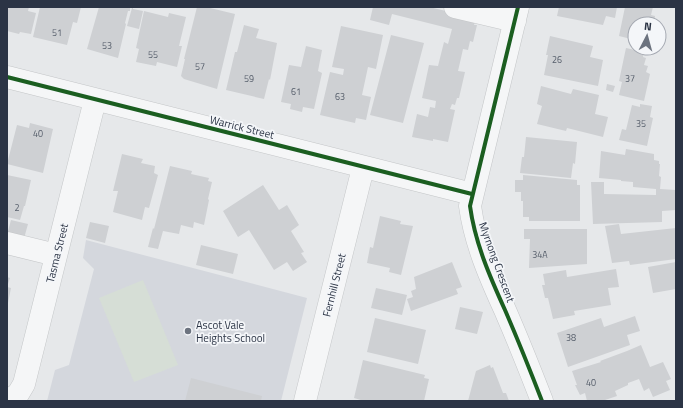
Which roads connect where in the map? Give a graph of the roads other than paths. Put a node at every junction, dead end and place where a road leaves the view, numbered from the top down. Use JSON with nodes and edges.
{"nodes":[{"id":1,"x":455,"y":7,"type":"edge"},
{"id":2,"x":517,"y":14,"type":"edge"},
{"id":3,"x":7,"y":78,"type":"edge"},
{"id":4,"x":95,"y":100,"type":"junction"},
{"id":5,"x":363,"y":168,"type":"junction"},
{"id":6,"x":472,"y":194,"type":"junction"},
{"id":7,"x":7,"y":243,"type":"edge"},
{"id":8,"x":56,"y":255,"type":"junction"},
{"id":9,"x":14,"y":400,"type":"edge"},
{"id":10,"x":305,"y":401,"type":"edge"},
{"id":11,"x":542,"y":401,"type":"edge"}],
"edges":[{"from":1,"to":2,"type":"street"},
{"from":2,"to":6,"type":"street","name":"Myrnong Crescent"},
{"from":3,"to":4,"type":"street","name":"Warrick Street"},
{"from":4,"to":5,"type":"street","name":"Warrick Street"},
{"from":4,"to":8,"type":"street","name":"Tasma Street"},
{"from":5,"to":6,"type":"street","name":"Warrick Street"},
{"from":5,"to":10,"type":"street","name":"Fernhill Street"},
{"from":6,"to":11,"type":"street","name":"Myrnong Crescent"},
{"from":7,"to":8,"type":"street"},
{"from":8,"to":9,"type":"street","name":"Tasma Street"}]}
